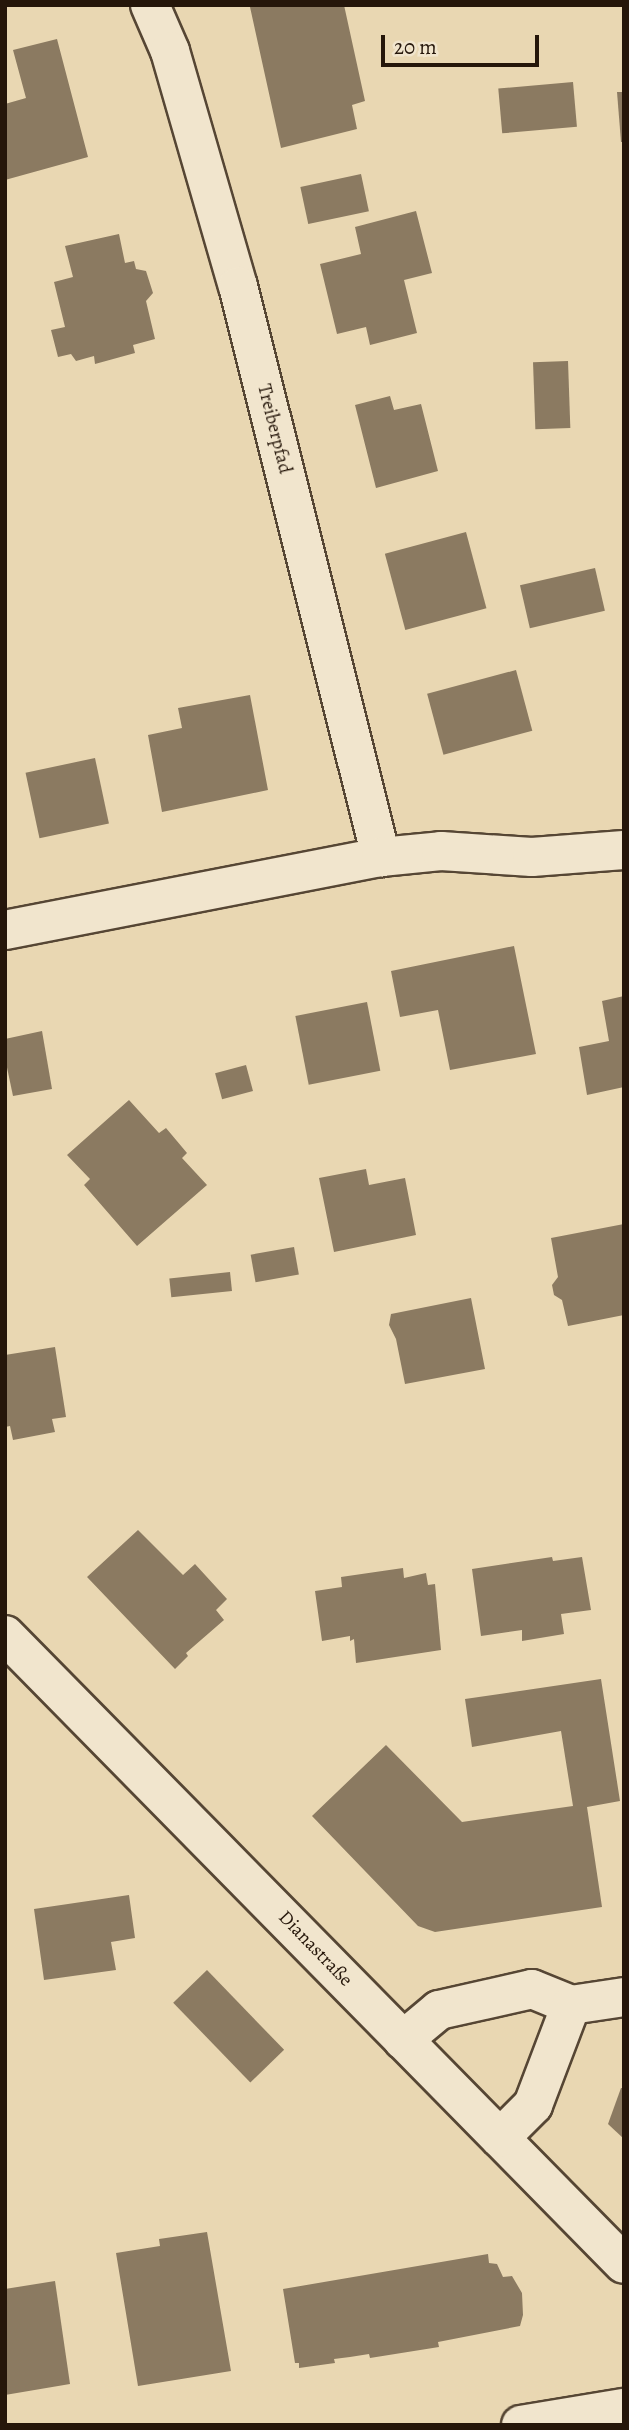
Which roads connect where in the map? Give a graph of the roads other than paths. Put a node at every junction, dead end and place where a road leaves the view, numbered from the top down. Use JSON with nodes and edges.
{"nodes":[{"id":1,"x":150,"y":5,"type":"edge"},
{"id":2,"x":624,"y":850,"type":"edge"},
{"id":3,"x":381,"y":858,"type":"junction"},
{"id":4,"x":5,"y":930,"type":"edge"},
{"id":5,"x":5,"y":1635,"type":"edge"},
{"id":6,"x":624,"y":1997,"type":"edge"},
{"id":7,"x":571,"y":2005,"type":"junction"},
{"id":8,"x":403,"y":2040,"type":"junction"},
{"id":9,"x":500,"y":2138,"type":"junction"},
{"id":10,"x":624,"y":2264,"type":"edge"},
{"id":11,"x":624,"y":2408,"type":"edge"},
{"id":12,"x":521,"y":2425,"type":"edge"}],
"edges":[{"from":1,"to":3,"type":"street","name":"Treiberpfad"},
{"from":2,"to":3,"type":"street"},
{"from":3,"to":4,"type":"street"},
{"from":5,"to":8,"type":"street","name":"Dianastraße"},
{"from":6,"to":7,"type":"street"},
{"from":7,"to":8,"type":"street"},
{"from":7,"to":9,"type":"street"},
{"from":8,"to":9,"type":"street","name":"Dianastraße"},
{"from":9,"to":10,"type":"street","name":"Dianastraße"},
{"from":11,"to":12,"type":"street"}]}
